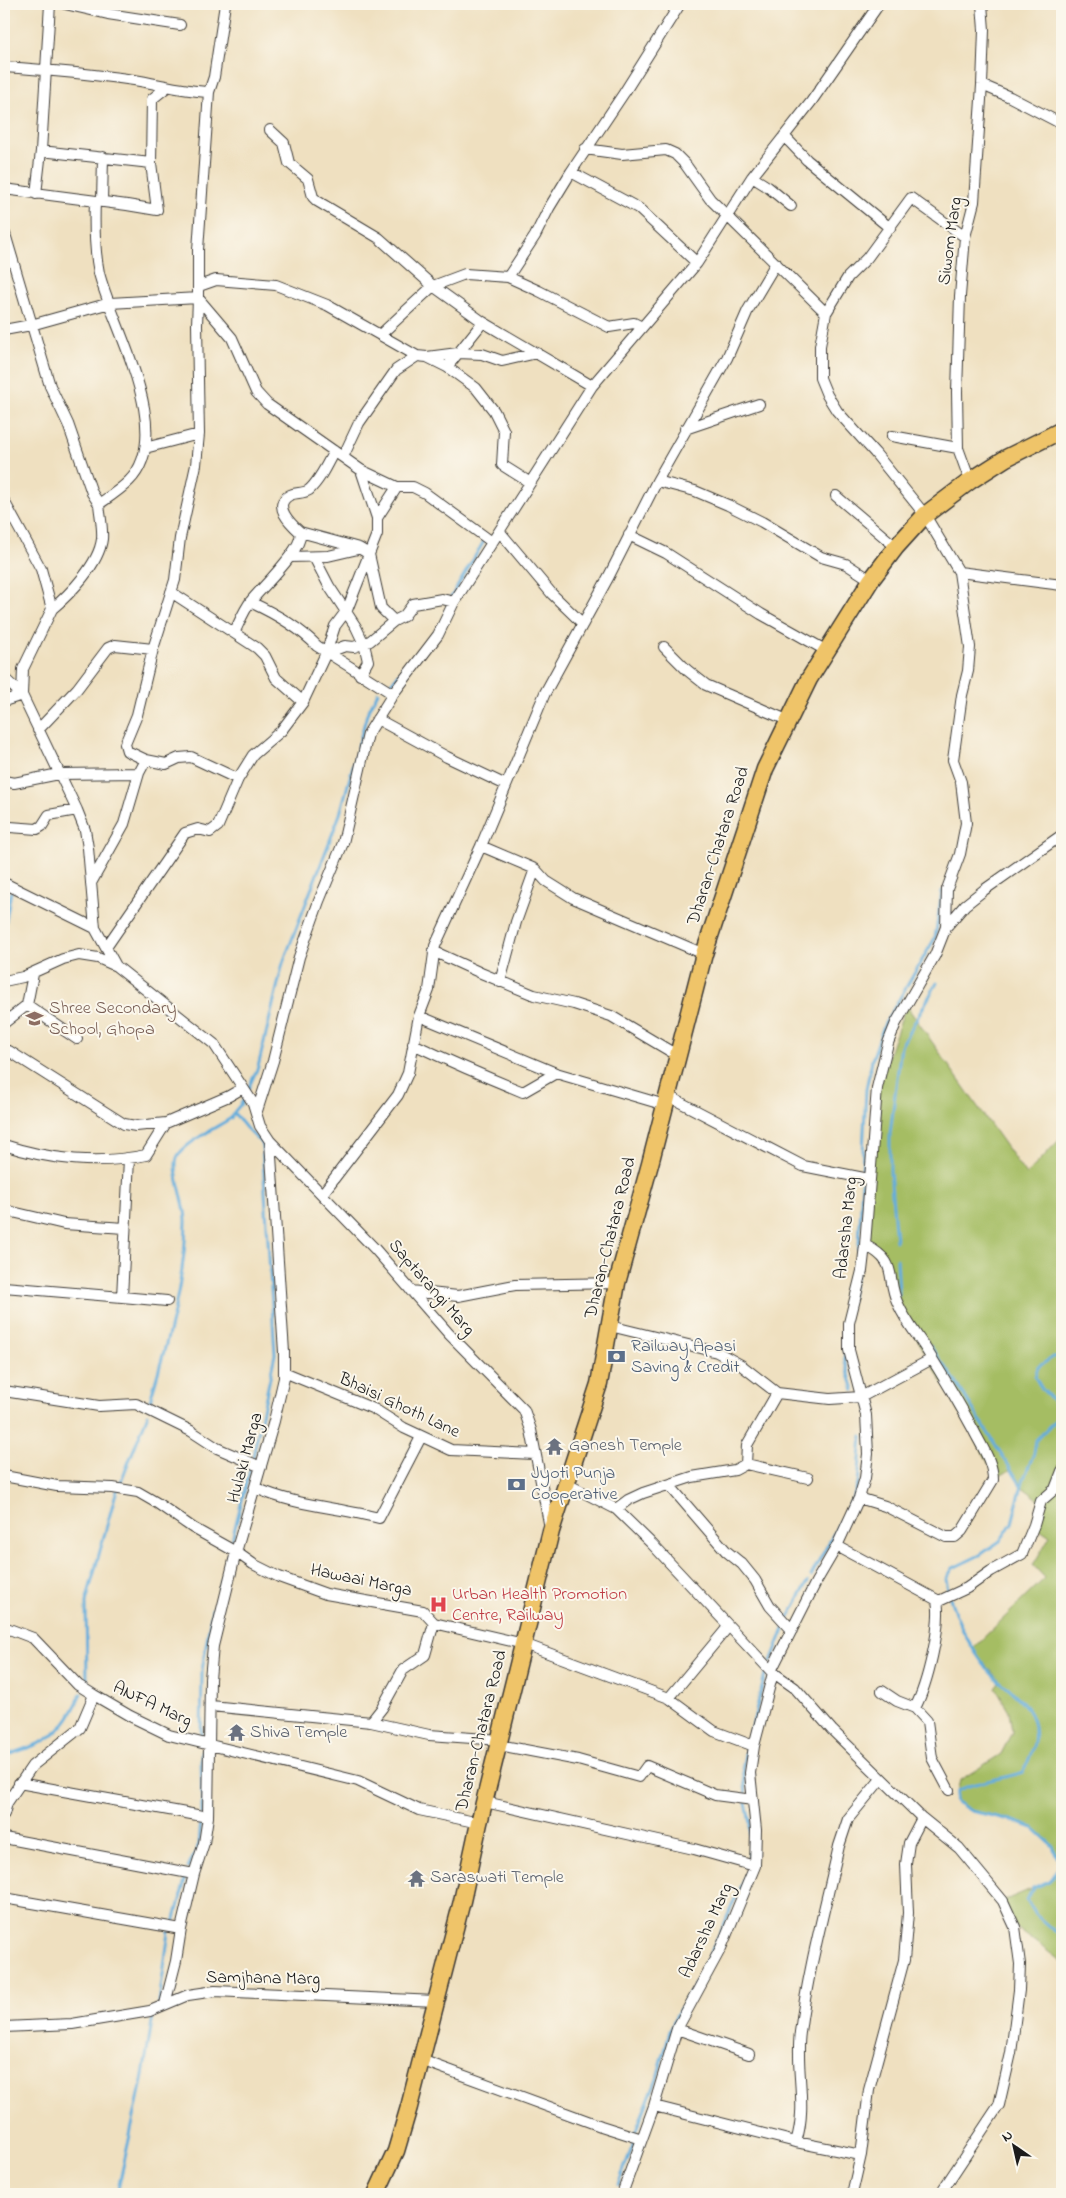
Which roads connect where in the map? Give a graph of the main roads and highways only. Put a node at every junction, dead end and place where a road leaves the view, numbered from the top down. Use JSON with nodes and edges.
{"nodes":[{"id":1,"x":1062,"y":430,"type":"edge"},
{"id":2,"x":376,"y":2194,"type":"edge"}],
"edges":[{"from":1,"to":2,"type":"main road","name":"Dharan-Chatara Road"}]}
